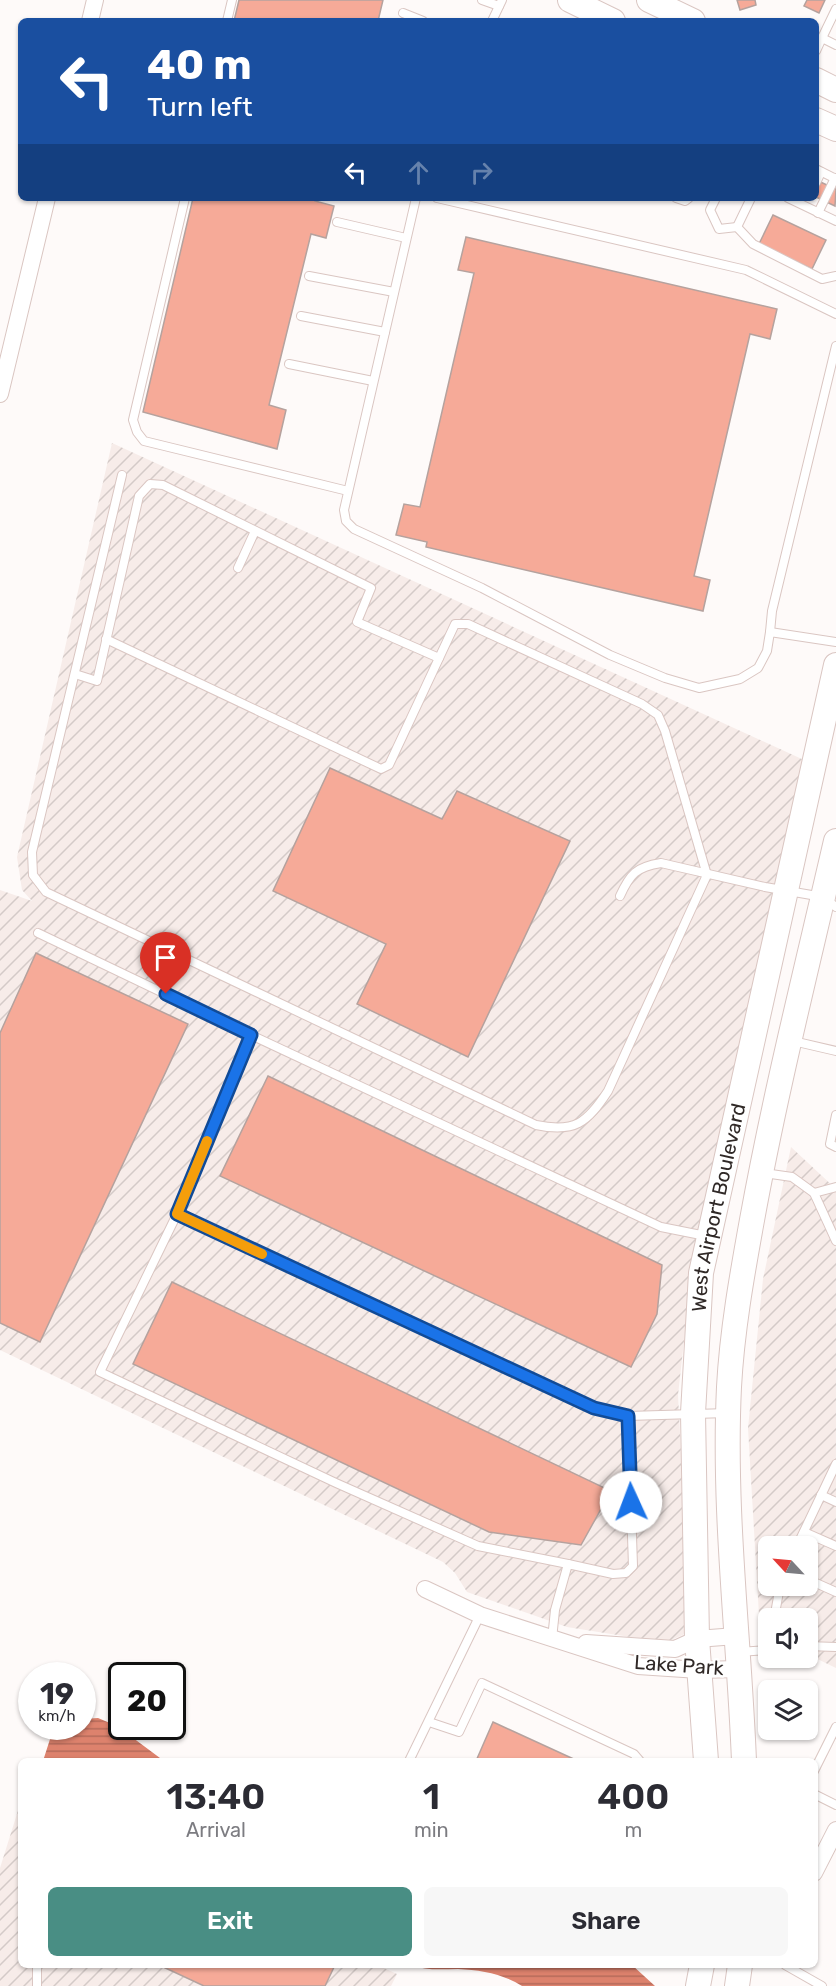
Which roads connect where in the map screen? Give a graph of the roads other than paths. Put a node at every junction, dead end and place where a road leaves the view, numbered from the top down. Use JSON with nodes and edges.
{"nodes":[{"id":1,"x":95,"y":0,"type":"edge"},
{"id":2,"x":232,"y":0,"type":"edge"},
{"id":3,"x":482,"y":0,"type":"edge"},
{"id":4,"x":570,"y":0,"type":"edge"},
{"id":5,"x":649,"y":0,"type":"edge"},
{"id":6,"x":500,"y":3,"type":"edge"},
{"id":7,"x":836,"y":9,"type":"edge"},
{"id":8,"x":403,"y":13,"type":"dead end"},
{"id":9,"x":91,"y":18,"type":"edge"},
{"id":10,"x":228,"y":18,"type":"edge"},
{"id":11,"x":416,"y":18,"type":"edge"},
{"id":12,"x":493,"y":18,"type":"edge"},
{"id":13,"x":607,"y":18,"type":"edge"},
{"id":14,"x":687,"y":18,"type":"edge"},
{"id":15,"x":822,"y":38,"type":"junction"},
{"id":16,"x":819,"y":44,"type":"edge"},
{"id":17,"x":836,"y":45,"type":"edge"},
{"id":18,"x":819,"y":82,"type":"edge"},
{"id":19,"x":836,"y":90,"type":"edge"},
{"id":20,"x":819,"y":171,"type":"edge"},
{"id":21,"x":836,"y":178,"type":"edge"},
{"id":22,"x":46,"y":201,"type":"edge"},
{"id":23,"x":184,"y":201,"type":"edge"},
{"id":24,"x":415,"y":201,"type":"edge"},
{"id":25,"x":450,"y":201,"type":"edge"},
{"id":26,"x":714,"y":201,"type":"edge"},
{"id":27,"x":750,"y":201,"type":"edge"},
{"id":28,"x":806,"y":202,"type":"edge"},
{"id":29,"x":818,"y":213,"type":"junction"},
{"id":30,"x":836,"y":220,"type":"edge"},
{"id":31,"x":337,"y":222,"type":"dead end"},
{"id":32,"x":737,"y":227,"type":"junction"},
{"id":33,"x":406,"y":238,"type":"junction"},
{"id":34,"x":309,"y":276,"type":"dead end"},
{"id":35,"x":836,"y":276,"type":"edge"},
{"id":36,"x":394,"y":291,"type":"junction"},
{"id":37,"x":836,"y":314,"type":"edge"},
{"id":38,"x":301,"y":316,"type":"dead end"},
{"id":39,"x":385,"y":332,"type":"junction"},
{"id":40,"x":836,"y":346,"type":"edge"},
{"id":41,"x":289,"y":364,"type":"dead end"},
{"id":42,"x":374,"y":381,"type":"junction"},
{"id":43,"x":0,"y":394,"type":"edge"},
{"id":44,"x":122,"y":475,"type":"dead end"},
{"id":45,"x":348,"y":491,"type":"junction"},
{"id":46,"x":255,"y":531,"type":"junction"},
{"id":47,"x":238,"y":568,"type":"dead end"},
{"id":48,"x":770,"y":632,"type":"junction"},
{"id":49,"x":106,"y":639,"type":"junction"},
{"id":50,"x":836,"y":642,"type":"edge"},
{"id":51,"x":439,"y":658,"type":"junction"},
{"id":52,"x":836,"y":665,"type":"edge"},
{"id":53,"x":75,"y":674,"type":"junction"},
{"id":54,"x":836,"y":841,"type":"edge"},
{"id":55,"x":707,"y":875,"type":"junction"},
{"id":56,"x":784,"y":892,"type":"junction"},
{"id":57,"x":620,"y":896,"type":"dead end"},
{"id":58,"x":829,"y":902,"type":"edge"},
{"id":59,"x":38,"y":933,"type":"dead end"},
{"id":60,"x":251,"y":1035,"type":"junction"},
{"id":61,"x":790,"y":1040,"type":"junction"},
{"id":62,"x":836,"y":1051,"type":"edge"},
{"id":63,"x":836,"y":1115,"type":"edge"},
{"id":64,"x":836,"y":1148,"type":"edge"},
{"id":65,"x":760,"y":1172,"type":"junction"},
{"id":66,"x":836,"y":1187,"type":"edge"},
{"id":67,"x":814,"y":1192,"type":"junction"},
{"id":68,"x":177,"y":1214,"type":"junction"},
{"id":69,"x":709,"y":1237,"type":"junction"},
{"id":70,"x":836,"y":1241,"type":"edge"},
{"id":71,"x":693,"y":1413,"type":"junction"},
{"id":72,"x":728,"y":1413,"type":"junction"},
{"id":73,"x":628,"y":1416,"type":"junction"},
{"id":74,"x":836,"y":1464,"type":"edge"},
{"id":75,"x":821,"y":1496,"type":"junction"},
{"id":76,"x":836,"y":1502,"type":"edge"},
{"id":77,"x":804,"y":1532,"type":"junction"},
{"id":78,"x":802,"y":1536,"type":"edge"},
{"id":79,"x":836,"y":1546,"type":"edge"},
{"id":80,"x":567,"y":1564,"type":"junction"},
{"id":81,"x":818,"y":1584,"type":"edge"},
{"id":82,"x":425,"y":1589,"type":"dead end"},
{"id":83,"x":836,"y":1592,"type":"edge"},
{"id":84,"x":480,"y":1615,"type":"junction"},
{"id":85,"x":697,"y":1639,"type":"junction"},
{"id":86,"x":552,"y":1640,"type":"junction"},
{"id":87,"x":818,"y":1646,"type":"edge"},
{"id":88,"x":836,"y":1647,"type":"edge"},
{"id":89,"x":758,"y":1651,"type":"edge"},
{"id":90,"x":737,"y":1652,"type":"junction"},
{"id":91,"x":699,"y":1670,"type":"junction"},
{"id":92,"x":429,"y":1722,"type":"junction"},
{"id":93,"x":836,"y":1727,"type":"edge"},
{"id":94,"x":411,"y":1758,"type":"edge"},
{"id":95,"x":637,"y":1758,"type":"edge"},
{"id":96,"x":706,"y":1758,"type":"edge"},
{"id":97,"x":744,"y":1758,"type":"edge"},
{"id":98,"x":818,"y":1763,"type":"edge"},
{"id":99,"x":818,"y":1796,"type":"edge"},
{"id":100,"x":836,"y":1805,"type":"edge"},
{"id":101,"x":826,"y":1837,"type":"edge"},
{"id":102,"x":818,"y":1861,"type":"edge"},
{"id":103,"x":38,"y":1968,"type":"edge"},
{"id":104,"x":701,"y":1968,"type":"edge"},
{"id":105,"x":740,"y":1968,"type":"edge"},
{"id":106,"x":790,"y":1968,"type":"edge"},
{"id":107,"x":38,"y":1986,"type":"edge"},
{"id":108,"x":698,"y":1986,"type":"edge"},
{"id":109,"x":737,"y":1986,"type":"edge"},
{"id":110,"x":822,"y":1986,"type":"edge"}],
"edges":[{"from":1,"to":9,"type":"street"},
{"from":2,"to":10,"type":"lane"},
{"from":3,"to":6,"type":"lane"},
{"from":4,"to":13,"type":"main road"},
{"from":5,"to":14,"type":"main road"},
{"from":6,"to":12,"type":"lane"},
{"from":7,"to":15,"type":"lane"},
{"from":8,"to":11,"type":"lane"},
{"from":15,"to":16,"type":"lane"},
{"from":15,"to":17,"type":"lane"},
{"from":18,"to":19,"type":"main road"},
{"from":20,"to":21,"type":"lane"},
{"from":21,"to":29,"type":"lane"},
{"from":22,"to":43,"type":"street"},
{"from":23,"to":45,"type":"lane"},
{"from":24,"to":33,"type":"lane"},
{"from":25,"to":37,"type":"lane"},
{"from":26,"to":32,"type":"lane"},
{"from":27,"to":32,"type":"lane"},
{"from":28,"to":29,"type":"lane"},
{"from":29,"to":30,"type":"lane"},
{"from":31,"to":33,"type":"lane"},
{"from":32,"to":35,"type":"lane"},
{"from":33,"to":36,"type":"lane"},
{"from":34,"to":36,"type":"lane"},
{"from":36,"to":39,"type":"lane"},
{"from":38,"to":39,"type":"lane"},
{"from":39,"to":42,"type":"lane"},
{"from":40,"to":48,"type":"lane"},
{"from":41,"to":42,"type":"lane"},
{"from":42,"to":45,"type":"lane"},
{"from":44,"to":53,"type":"lane"},
{"from":45,"to":48,"type":"lane"},
{"from":46,"to":47,"type":"lane"},
{"from":46,"to":49,"type":"lane"},
{"from":46,"to":51,"type":"lane"},
{"from":48,"to":50,"type":"lane"},
{"from":49,"to":51,"type":"lane"},
{"from":49,"to":53,"type":"lane"},
{"from":51,"to":55,"type":"lane"},
{"from":52,"to":56,"type":"main road","name":"West Airport Boulevard"},
{"from":53,"to":55,"type":"lane"},
{"from":54,"to":58,"type":"main road","name":"West Airport Boulevard"},
{"from":55,"to":56,"type":"lane"},
{"from":55,"to":57,"type":"lane"},
{"from":56,"to":58,"type":"lane"},
{"from":56,"to":69,"type":"main road","name":"West Airport Boulevard"},
{"from":58,"to":61,"type":"main road","name":"West Airport Boulevard"},
{"from":59,"to":60,"type":"lane"},
{"from":60,"to":68,"type":"lane"},
{"from":60,"to":69,"type":"lane"},
{"from":61,"to":62,"type":"lane"},
{"from":61,"to":65,"type":"main road","name":"West Airport Boulevard"},
{"from":63,"to":64,"type":"lane"},
{"from":65,"to":67,"type":"lane"},
{"from":65,"to":72,"type":"main road","name":"West Airport Boulevard"},
{"from":66,"to":67,"type":"lane"},
{"from":67,"to":70,"type":"lane"},
{"from":68,"to":73,"type":"lane"},
{"from":68,"to":80,"type":"lane"},
{"from":69,"to":71,"type":"main road","name":"West Airport Boulevard"},
{"from":71,"to":72,"type":"lane"},
{"from":71,"to":73,"type":"lane"},
{"from":71,"to":85,"type":"main road","name":"West Airport Boulevard"},
{"from":72,"to":90,"type":"main road","name":"West Airport Boulevard"},
{"from":73,"to":80,"type":"lane"},
{"from":74,"to":75,"type":"lane"},
{"from":75,"to":76,"type":"lane"},
{"from":75,"to":77,"type":"lane"},
{"from":77,"to":78,"type":"lane"},
{"from":77,"to":79,"type":"lane"},
{"from":80,"to":86,"type":"lane"},
{"from":81,"to":83,"type":"lane"},
{"from":82,"to":84,"type":"street","name":"Lake Park"},
{"from":84,"to":86,"type":"street","name":"Lake Park"},
{"from":84,"to":92,"type":"lane"},
{"from":85,"to":86,"type":"street","name":"Lake Park"},
{"from":85,"to":90,"type":"street","name":"Lake Park"},
{"from":85,"to":91,"type":"main road","name":"West Airport Boulevard"},
{"from":86,"to":91,"type":"street","name":"Lake Park"},
{"from":87,"to":88,"type":"lane"},
{"from":89,"to":90,"type":"lane"},
{"from":90,"to":91,"type":"street","name":"Lake Park"},
{"from":90,"to":97,"type":"main road","name":"West Airport Boulevard"},
{"from":91,"to":96,"type":"main road","name":"West Airport Boulevard"},
{"from":92,"to":94,"type":"lane"},
{"from":92,"to":95,"type":"lane"},
{"from":93,"to":98,"type":"lane"},
{"from":99,"to":100,"type":"lane"},
{"from":101,"to":102,"type":"street"},
{"from":103,"to":107,"type":"lane"},
{"from":104,"to":108,"type":"main road"},
{"from":105,"to":109,"type":"main road"},
{"from":106,"to":110,"type":"lane"}]}
